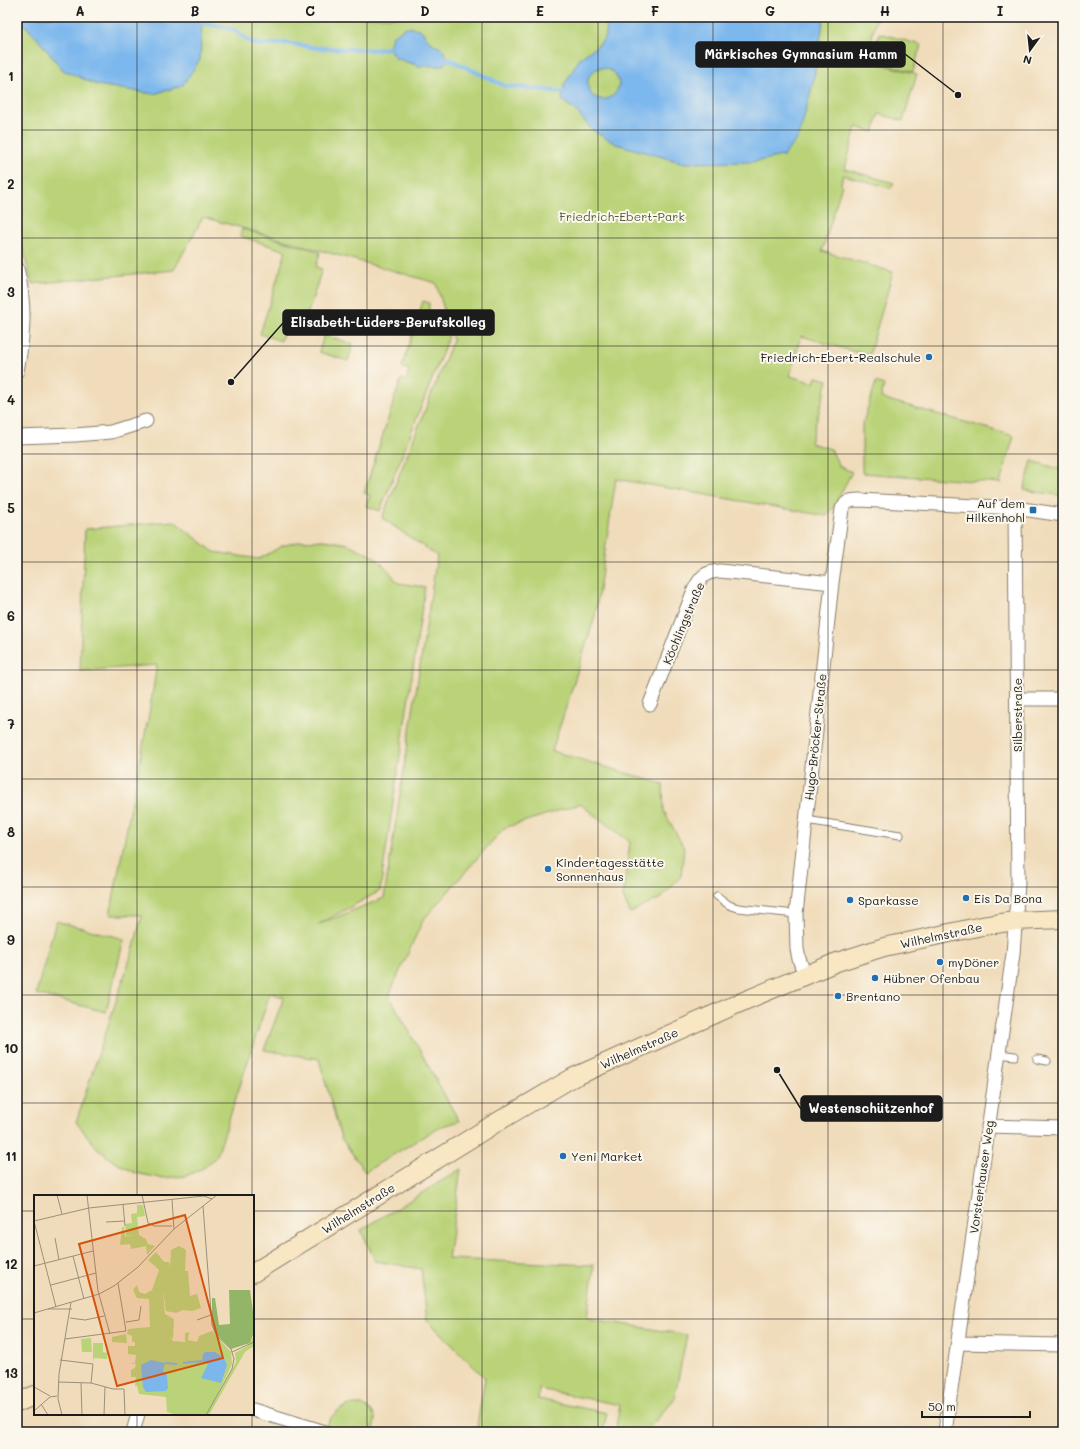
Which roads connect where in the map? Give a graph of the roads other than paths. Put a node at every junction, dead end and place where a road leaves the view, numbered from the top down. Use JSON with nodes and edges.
{"nodes":[{"id":1,"x":17,"y":268,"type":"edge"},
{"id":2,"x":17,"y":371,"type":"edge"},
{"id":3,"x":146,"y":421,"type":"dead end"},
{"id":4,"x":17,"y":437,"type":"edge"},
{"id":5,"x":1014,"y":508,"type":"junction"},
{"id":6,"x":1063,"y":514,"type":"edge"},
{"id":7,"x":832,"y":583,"type":"junction"},
{"id":8,"x":1017,"y":699,"type":"junction"},
{"id":9,"x":1063,"y":699,"type":"edge"},
{"id":10,"x":650,"y":704,"type":"dead end"},
{"id":11,"x":806,"y":820,"type":"junction"},
{"id":12,"x":900,"y":836,"type":"dead end"},
{"id":13,"x":717,"y":896,"type":"dead end"},
{"id":14,"x":796,"y":914,"type":"junction"},
{"id":15,"x":1063,"y":919,"type":"edge"},
{"id":16,"x":1015,"y":921,"type":"junction"},
{"id":17,"x":805,"y":975,"type":"junction"},
{"id":18,"x":999,"y":1054,"type":"junction"},
{"id":19,"x":1014,"y":1056,"type":"dead end"},
{"id":20,"x":1037,"y":1059,"type":"dead end"},
{"id":21,"x":1047,"y":1061,"type":"dead end"},
{"id":22,"x":988,"y":1126,"type":"junction"},
{"id":23,"x":1063,"y":1128,"type":"edge"},
{"id":24,"x":254,"y":1272,"type":"edge"},
{"id":25,"x":958,"y":1343,"type":"junction"},
{"id":26,"x":1063,"y":1345,"type":"edge"},
{"id":27,"x":34,"y":1395,"type":"edge"},
{"id":28,"x":17,"y":1403,"type":"edge"},
{"id":29,"x":254,"y":1410,"type":"edge"},
{"id":30,"x":138,"y":1415,"type":"edge"},
{"id":31,"x":133,"y":1432,"type":"edge"},
{"id":32,"x":325,"y":1432,"type":"edge"},
{"id":33,"x":945,"y":1432,"type":"edge"}],
"edges":[{"from":1,"to":2,"type":"street"},
{"from":3,"to":4,"type":"street"},
{"from":5,"to":6,"type":"street"},
{"from":5,"to":7,"type":"street","name":"Hugo-Bröcker-Straße"},
{"from":5,"to":8,"type":"street","name":"Silberstraße"},
{"from":7,"to":10,"type":"street","name":"Köchlingstraße"},
{"from":7,"to":11,"type":"street","name":"Hugo-Bröcker-Straße"},
{"from":8,"to":9,"type":"street"},
{"from":8,"to":16,"type":"street","name":"Silberstraße"},
{"from":11,"to":12,"type":"lane"},
{"from":11,"to":14,"type":"street","name":"Hugo-Bröcker-Straße"},
{"from":13,"to":14,"type":"lane"},
{"from":14,"to":17,"type":"street","name":"Hugo-Bröcker-Straße"},
{"from":15,"to":16,"type":"main road","name":"Wilhelmstraße"},
{"from":16,"to":17,"type":"main road","name":"Wilhelmstraße"},
{"from":16,"to":18,"type":"street","name":"Vorsterhauser Weg"},
{"from":17,"to":24,"type":"main road","name":"Wilhelmstraße"},
{"from":18,"to":19,"type":"lane"},
{"from":18,"to":22,"type":"street","name":"Vorsterhauser Weg"},
{"from":20,"to":21,"type":"lane"},
{"from":22,"to":23,"type":"street"},
{"from":22,"to":25,"type":"street","name":"Vorsterhauser Weg"},
{"from":25,"to":26,"type":"street"},
{"from":25,"to":33,"type":"street","name":"Vorsterhauser Weg"},
{"from":27,"to":28,"type":"main road"},
{"from":29,"to":32,"type":"street"},
{"from":30,"to":31,"type":"street"}]}
